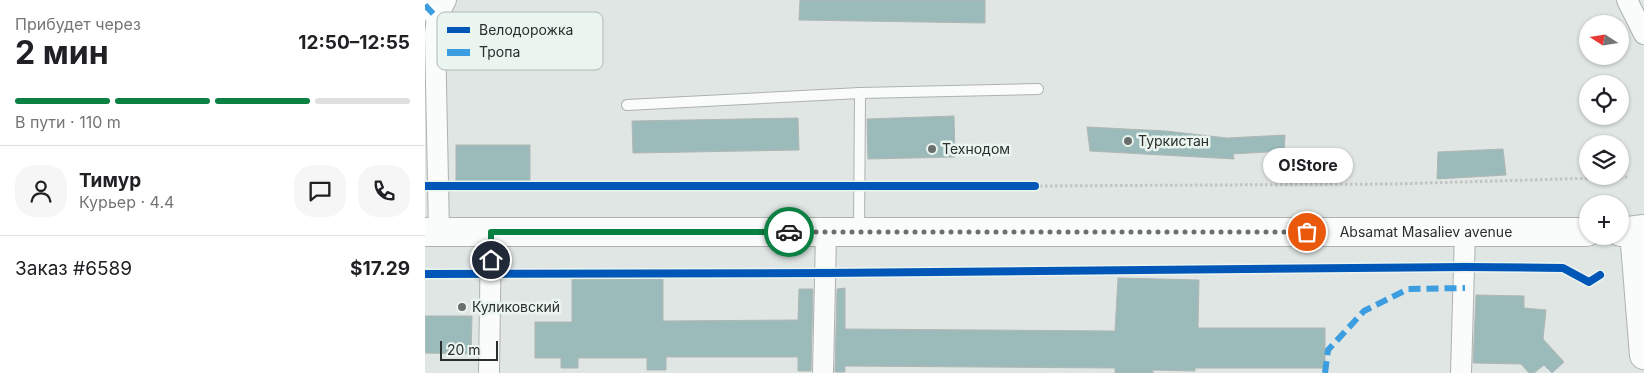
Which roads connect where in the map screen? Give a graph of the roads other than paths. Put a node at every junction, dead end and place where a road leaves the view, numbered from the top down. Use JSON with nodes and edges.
{"nodes":[{"id":1,"x":1627,"y":0,"type":"edge"},
{"id":2,"x":436,"y":8,"type":"edge"},
{"id":3,"x":1644,"y":34,"type":"edge"},
{"id":4,"x":1038,"y":90,"type":"dead end"},
{"id":5,"x":860,"y":93,"type":"junction"},
{"id":6,"x":627,"y":105,"type":"dead end"},
{"id":7,"x":432,"y":232,"type":"edge"},
{"id":8,"x":491,"y":232,"type":"junction"},
{"id":9,"x":826,"y":232,"type":"junction"},
{"id":10,"x":1465,"y":232,"type":"junction"},
{"id":11,"x":1579,"y":232,"type":"edge"},
{"id":12,"x":1636,"y":232,"type":"edge"},
{"id":13,"x":859,"y":233,"type":"junction"},
{"id":14,"x":1644,"y":355,"type":"edge"},
{"id":15,"x":489,"y":373,"type":"edge"},
{"id":16,"x":823,"y":373,"type":"edge"},
{"id":17,"x":1461,"y":373,"type":"edge"}],
"edges":[{"from":1,"to":3,"type":"street"},
{"from":2,"to":7,"type":"street"},
{"from":4,"to":5,"type":"lane"},
{"from":5,"to":6,"type":"lane"},
{"from":5,"to":13,"type":"lane"},
{"from":7,"to":8,"type":"main road","name":"Absamat Masaliev avenue"},
{"from":8,"to":9,"type":"main road","name":"Absamat Masaliev avenue"},
{"from":8,"to":15,"type":"street"},
{"from":9,"to":13,"type":"main road","name":"Absamat Masaliev avenue"},
{"from":9,"to":16,"type":"street"},
{"from":10,"to":11,"type":"main road","name":"Absamat Masaliev avenue"},
{"from":10,"to":13,"type":"main road","name":"Absamat Masaliev avenue"},
{"from":10,"to":17,"type":"street"},
{"from":12,"to":14,"type":"main road"}]}
